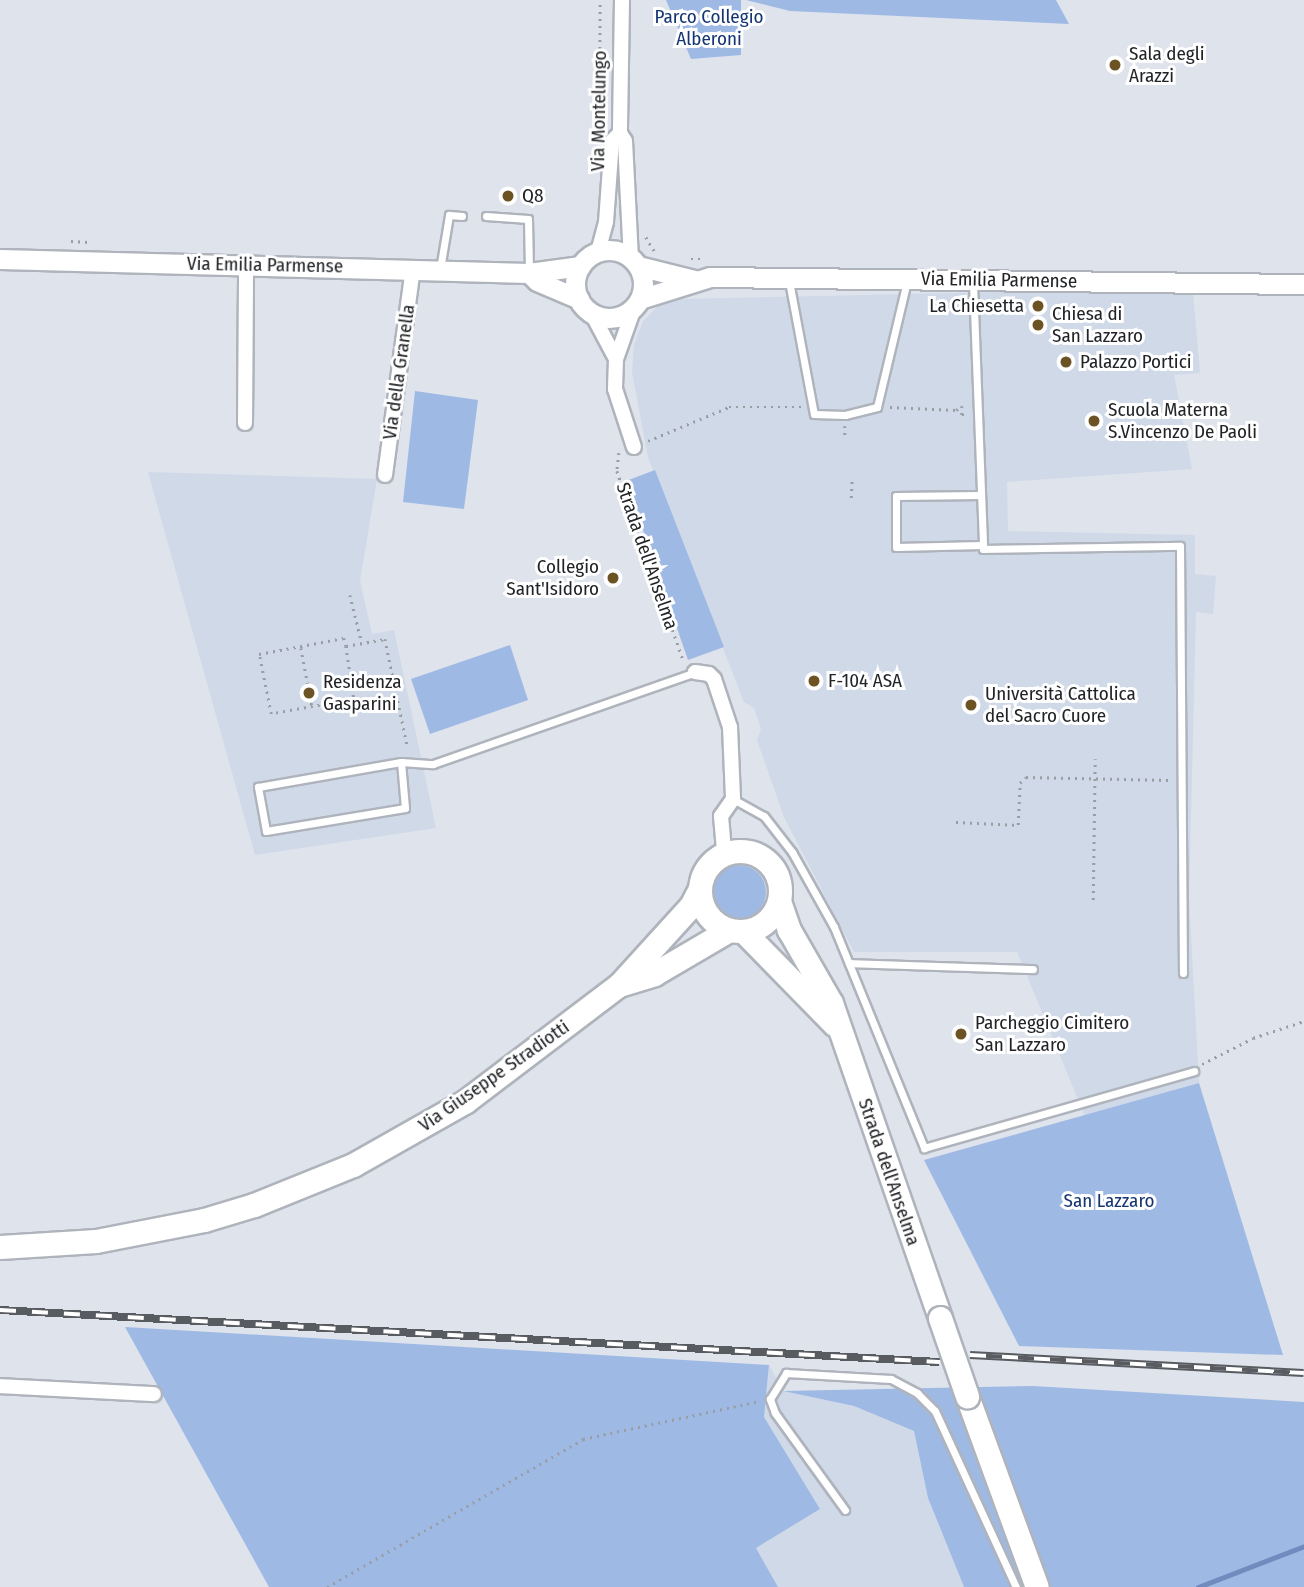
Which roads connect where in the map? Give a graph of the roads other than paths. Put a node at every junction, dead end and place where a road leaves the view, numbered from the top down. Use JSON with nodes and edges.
{"nodes":[{"id":1,"x":622,"y":0,"type":"edge"},
{"id":2,"x":620,"y":133,"type":"junction"},
{"id":3,"x":462,"y":216,"type":"dead end"},
{"id":4,"x":486,"y":216,"type":"dead end"},
{"id":5,"x":598,"y":253,"type":"junction"},
{"id":6,"x":0,"y":259,"type":"edge"},
{"id":7,"x":634,"y":262,"type":"junction"},
{"id":8,"x":246,"y":265,"type":"junction"},
{"id":9,"x":581,"y":266,"type":"junction"},
{"id":10,"x":413,"y":269,"type":"junction"},
{"id":11,"x":440,"y":270,"type":"junction"},
{"id":12,"x":529,"y":273,"type":"junction"},
{"id":13,"x":789,"y":277,"type":"junction"},
{"id":14,"x":907,"y":278,"type":"junction"},
{"id":15,"x":694,"y":279,"type":"junction"},
{"id":16,"x":973,"y":279,"type":"junction"},
{"id":17,"x":1304,"y":284,"type":"edge"},
{"id":18,"x":637,"y":303,"type":"junction"},
{"id":19,"x":585,"y":306,"type":"junction"},
{"id":20,"x":616,"y":359,"type":"junction"},
{"id":21,"x":245,"y":423,"type":"dead end"},
{"id":22,"x":634,"y":447,"type":"road end"},
{"id":23,"x":385,"y":475,"type":"dead end"},
{"id":24,"x":981,"y":495,"type":"junction"},
{"id":25,"x":983,"y":547,"type":"junction"},
{"id":26,"x":692,"y":673,"type":"joint"},
{"id":27,"x":401,"y":762,"type":"junction"},
{"id":28,"x":733,"y":799,"type":"junction"},
{"id":29,"x":724,"y":854,"type":"junction"},
{"id":30,"x":700,"y":888,"type":"junction"},
{"id":31,"x":779,"y":901,"type":"junction"},
{"id":32,"x":737,"y":931,"type":"junction"},
{"id":33,"x":849,"y":963,"type":"junction"},
{"id":34,"x":1033,"y":969,"type":"dead end"},
{"id":35,"x":1182,"y":972,"type":"dead end"},
{"id":36,"x":619,"y":985,"type":"junction"},
{"id":37,"x":837,"y":1026,"type":"junction"},
{"id":38,"x":1194,"y":1071,"type":"road end"},
{"id":39,"x":0,"y":1247,"type":"edge"},
{"id":40,"x":0,"y":1386,"type":"edge"},
{"id":41,"x":154,"y":1394,"type":"dead end"},
{"id":42,"x":845,"y":1510,"type":"dead end"},
{"id":43,"x":1016,"y":1587,"type":"edge"},
{"id":44,"x":1037,"y":1587,"type":"edge"}],
"edges":[{"from":1,"to":2,"type":"street","name":"Via Montelungo"},
{"from":2,"to":5,"type":"street","name":"Via Montelungo"},
{"from":2,"to":7,"type":"street","name":"Via Montelungo"},
{"from":3,"to":11,"type":"lane"},
{"from":4,"to":12,"type":"lane"},
{"from":5,"to":7,"type":"main road","name":"Via Emilia Parmense"},
{"from":5,"to":9,"type":"main road","name":"Via Emilia Parmense"},
{"from":6,"to":8,"type":"main road","name":"Via Emilia Parmense"},
{"from":7,"to":15,"type":"main road","name":"Via Emilia Parmense"},
{"from":7,"to":18,"type":"main road"},
{"from":8,"to":10,"type":"main road","name":"Via Emilia Parmense"},
{"from":8,"to":21,"type":"street"},
{"from":9,"to":12,"type":"main road","name":"Via Emilia Parmense"},
{"from":9,"to":19,"type":"main road"},
{"from":10,"to":11,"type":"main road","name":"Via Emilia Parmense"},
{"from":10,"to":23,"type":"street","name":"Via della Granella"},
{"from":11,"to":12,"type":"main road","name":"Via Emilia Parmense"},
{"from":12,"to":19,"type":"main road","name":"Via Emilia Parmense"},
{"from":13,"to":14,"type":"main road","name":"Via Emilia Parmense"},
{"from":13,"to":14,"type":"lane"},
{"from":13,"to":15,"type":"main road","name":"Via Emilia Parmense"},
{"from":14,"to":16,"type":"main road","name":"Via Emilia Parmense"},
{"from":15,"to":18,"type":"main road","name":"Via Emilia Parmense"},
{"from":16,"to":17,"type":"main road","name":"Via Emilia Parmense"},
{"from":16,"to":24,"type":"lane"},
{"from":18,"to":19,"type":"main road","name":"Via Emilia Parmense"},
{"from":18,"to":20,"type":"street"},
{"from":19,"to":20,"type":"street"},
{"from":20,"to":22,"type":"street"},
{"from":24,"to":25,"type":"lane"},
{"from":24,"to":25,"type":"lane"},
{"from":25,"to":35,"type":"lane"},
{"from":26,"to":27,"type":"lane"},
{"from":26,"to":28,"type":"street"},
{"from":27,"to":27,"type":"lane"},
{"from":28,"to":29,"type":"street"},
{"from":28,"to":33,"type":"lane"},
{"from":29,"to":30,"type":"main road"},
{"from":29,"to":31,"type":"main road"},
{"from":30,"to":32,"type":"main road"},
{"from":30,"to":36,"type":"main road","name":"Via Giuseppe Stradiotti"},
{"from":31,"to":32,"type":"main road"},
{"from":31,"to":37,"type":"main road","name":"Strada dell'Anselma"},
{"from":32,"to":36,"type":"main road","name":"Via Giuseppe Stradiotti"},
{"from":32,"to":37,"type":"main road","name":"Strada dell'Anselma"},
{"from":33,"to":34,"type":"lane"},
{"from":33,"to":38,"type":"lane"},
{"from":36,"to":39,"type":"main road","name":"Via Giuseppe Stradiotti"},
{"from":37,"to":44,"type":"main road","name":"Strada dell'Anselma","bridge":true},
{"from":40,"to":41,"type":"street"},
{"from":42,"to":43,"type":"lane"}]}
